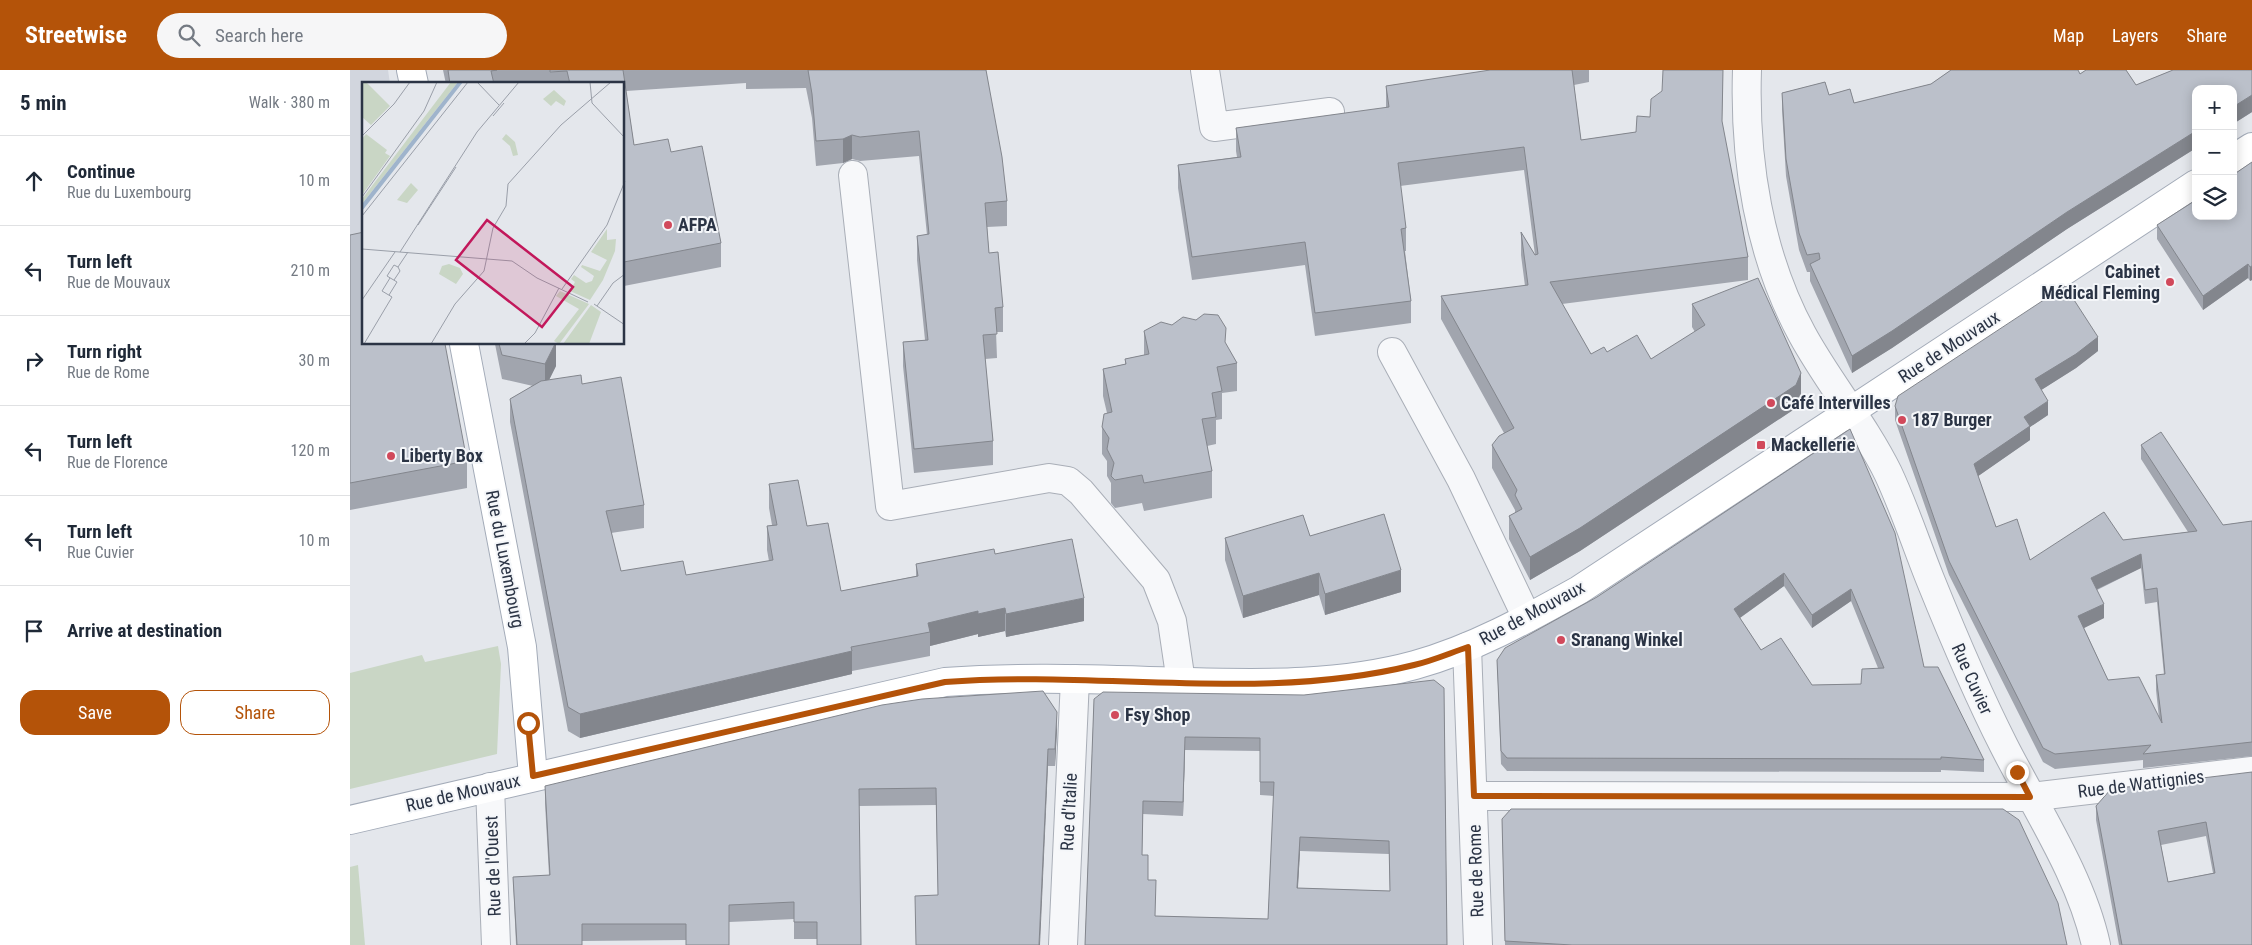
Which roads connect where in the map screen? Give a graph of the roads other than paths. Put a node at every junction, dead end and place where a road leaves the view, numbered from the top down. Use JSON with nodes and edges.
{"nodes":[{"id":1,"x":1205,"y":70,"type":"edge"},
{"id":2,"x":1747,"y":70,"type":"edge"},
{"id":3,"x":1330,"y":112,"type":"dead end"},
{"id":4,"x":2252,"y":147,"type":"edge"},
{"id":5,"x":2237,"y":157,"type":"edge"},
{"id":6,"x":853,"y":175,"type":"dead end"},
{"id":7,"x":2192,"y":187,"type":"edge"},
{"id":8,"x":464,"y":345,"type":"edge"},
{"id":9,"x":1392,"y":352,"type":"dead end"},
{"id":10,"x":1851,"y":411,"type":"junction"},
{"id":11,"x":1527,"y":618,"type":"junction"},
{"id":12,"x":1468,"y":647,"type":"junction"},
{"id":13,"x":1075,"y":679,"type":"junction"},
{"id":14,"x":1181,"y":682,"type":"junction"},
{"id":15,"x":2252,"y":771,"type":"edge"},
{"id":16,"x":533,"y":776,"type":"junction"},
{"id":17,"x":490,"y":787,"type":"junction"},
{"id":18,"x":1474,"y":796,"type":"junction"},
{"id":19,"x":2030,"y":797,"type":"junction"},
{"id":20,"x":350,"y":820,"type":"edge"},
{"id":21,"x":496,"y":945,"type":"edge"},
{"id":22,"x":1063,"y":945,"type":"edge"},
{"id":23,"x":1478,"y":945,"type":"edge"},
{"id":24,"x":2096,"y":945,"type":"edge"}],
"edges":[{"from":1,"to":3,"type":"street"},
{"from":2,"to":10,"type":"street","name":"Rue Cuvier"},
{"from":4,"to":5,"type":"main road"},
{"from":6,"to":14,"type":"street"},
{"from":7,"to":10,"type":"main road","name":"Rue de Mouvaux"},
{"from":8,"to":16,"type":"main road","name":"Rue du Luxembourg"},
{"from":9,"to":11,"type":"street"},
{"from":10,"to":11,"type":"main road","name":"Rue de Mouvaux"},
{"from":10,"to":19,"type":"street","name":"Rue Cuvier"},
{"from":11,"to":12,"type":"main road","name":"Rue de Mouvaux"},
{"from":12,"to":14,"type":"main road","name":"Rue de Mouvaux"},
{"from":12,"to":18,"type":"street","name":"Rue de Rome"},
{"from":13,"to":14,"type":"main road","name":"Rue de Mouvaux"},
{"from":13,"to":16,"type":"main road","name":"Rue de Mouvaux"},
{"from":13,"to":22,"type":"street","name":"Rue d'Italie"},
{"from":15,"to":19,"type":"street","name":"Rue de Wattignies"},
{"from":16,"to":17,"type":"main road","name":"Rue de Mouvaux"},
{"from":17,"to":20,"type":"main road","name":"Rue de Mouvaux"},
{"from":17,"to":21,"type":"street","name":"Rue de l'Ouest"},
{"from":18,"to":19,"type":"street","name":"Rue de Wattignies"},
{"from":18,"to":23,"type":"street","name":"Rue de Rome"},
{"from":19,"to":24,"type":"street","name":"Rue Cuvier"}]}
